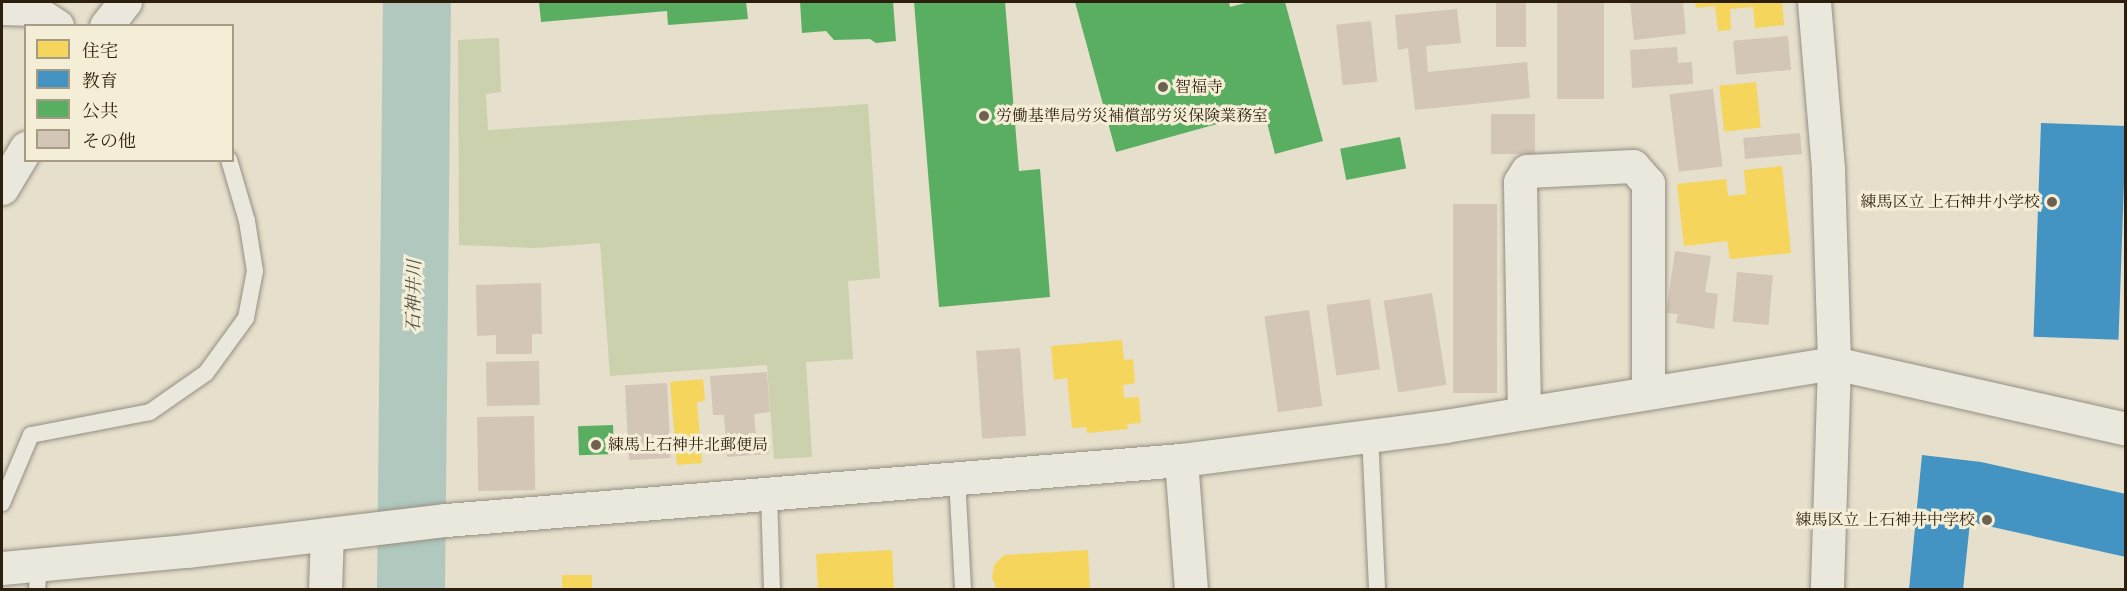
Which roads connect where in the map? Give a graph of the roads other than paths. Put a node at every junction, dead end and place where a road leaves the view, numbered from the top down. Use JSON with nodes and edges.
{"nodes":[{"id":1,"x":125,"y":2,"type":"edge"},
{"id":2,"x":1814,"y":2,"type":"edge"},
{"id":3,"x":2,"y":8,"type":"edge"},
{"id":4,"x":54,"y":24,"type":"edge"},
{"id":5,"x":108,"y":24,"type":"edge"},
{"id":6,"x":24,"y":151,"type":"edge"},
{"id":7,"x":229,"y":162,"type":"edge"},
{"id":8,"x":2,"y":188,"type":"edge"},
{"id":9,"x":1834,"y":363,"type":"junction"},
{"id":10,"x":1648,"y":393,"type":"junction"},
{"id":11,"x":1524,"y":413,"type":"junction"},
{"id":12,"x":2126,"y":429,"type":"edge"},
{"id":13,"x":1370,"y":434,"type":"junction"},
{"id":14,"x":1181,"y":460,"type":"junction"},
{"id":15,"x":957,"y":478,"type":"junction"},
{"id":16,"x":769,"y":494,"type":"junction"},
{"id":17,"x":2,"y":502,"type":"edge"},
{"id":18,"x":327,"y":534,"type":"junction"},
{"id":19,"x":2,"y":568,"type":"edge"},
{"id":20,"x":38,"y":577,"type":"edge"},
{"id":21,"x":326,"y":590,"type":"edge"},
{"id":22,"x":772,"y":590,"type":"edge"},
{"id":23,"x":963,"y":590,"type":"edge"},
{"id":24,"x":1191,"y":590,"type":"edge"},
{"id":25,"x":1377,"y":590,"type":"edge"},
{"id":26,"x":1827,"y":590,"type":"edge"}],
"edges":[{"from":1,"to":5,"type":"street"},
{"from":2,"to":9,"type":"street"},
{"from":3,"to":4,"type":"street"},
{"from":6,"to":8,"type":"street"},
{"from":7,"to":17,"type":"lane"},
{"from":9,"to":10,"type":"street"},
{"from":9,"to":12,"type":"street"},
{"from":9,"to":26,"type":"street"},
{"from":10,"to":11,"type":"street"},
{"from":10,"to":11,"type":"street"},
{"from":11,"to":13,"type":"street"},
{"from":13,"to":14,"type":"street"},
{"from":13,"to":25,"type":"lane"},
{"from":14,"to":15,"type":"street"},
{"from":14,"to":24,"type":"street"},
{"from":15,"to":16,"type":"street"},
{"from":15,"to":23,"type":"lane"},
{"from":16,"to":18,"type":"street"},
{"from":16,"to":22,"type":"lane"},
{"from":18,"to":20,"type":"street"},
{"from":18,"to":21,"type":"street"},
{"from":19,"to":20,"type":"street"}]}
